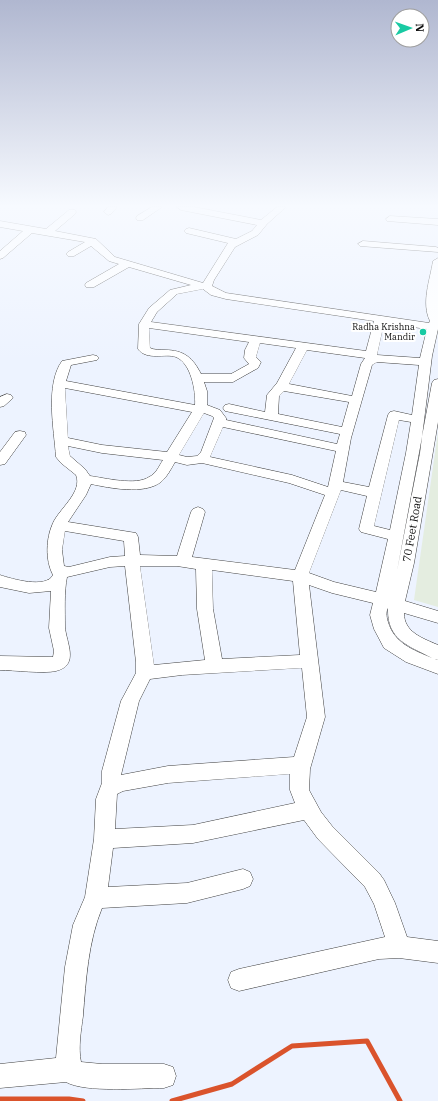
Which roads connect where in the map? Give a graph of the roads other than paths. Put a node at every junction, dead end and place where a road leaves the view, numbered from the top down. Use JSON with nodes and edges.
{"nodes":[{"id":1,"x":110,"y":258,"type":"edge"},
{"id":2,"x":222,"y":258,"type":"edge"},
{"id":3,"x":436,"y":258,"type":"edge"},
{"id":4,"x":127,"y":264,"type":"junction"},
{"id":5,"x":90,"y":285,"type":"dead end"},
{"id":6,"x":206,"y":285,"type":"junction"},
{"id":7,"x":380,"y":318,"type":"junction"},
{"id":8,"x":436,"y":322,"type":"edge"},
{"id":9,"x":144,"y":324,"type":"junction"},
{"id":10,"x":256,"y":339,"type":"junction"},
{"id":11,"x":303,"y":346,"type":"junction"},
{"id":12,"x":93,"y":358,"type":"dead end"},
{"id":13,"x":370,"y":358,"type":"junction"},
{"id":14,"x":425,"y":362,"type":"junction"},
{"id":15,"x":197,"y":378,"type":"junction"},
{"id":16,"x":60,"y":383,"type":"junction"},
{"id":17,"x":438,"y":383,"type":"edge"},
{"id":18,"x":282,"y":385,"type":"junction"},
{"id":19,"x":356,"y":400,"type":"junction"},
{"id":20,"x":200,"y":408,"type":"junction"},
{"id":21,"x":229,"y":408,"type":"dead end"},
{"id":22,"x":271,"y":417,"type":"junction"},
{"id":23,"x":418,"y":420,"type":"junction"},
{"id":24,"x":219,"y":422,"type":"junction"},
{"id":25,"x":347,"y":432,"type":"junction"},
{"id":26,"x":20,"y":435,"type":"dead end"},
{"id":27,"x":62,"y":441,"type":"junction"},
{"id":28,"x":343,"y":449,"type":"junction"},
{"id":29,"x":171,"y":457,"type":"junction"},
{"id":30,"x":202,"y":459,"type":"junction"},
{"id":31,"x":0,"y":460,"type":"edge"},
{"id":32,"x":84,"y":479,"type":"junction"},
{"id":33,"x":334,"y":489,"type":"junction"},
{"id":34,"x":375,"y":493,"type":"junction"},
{"id":35,"x":198,"y":512,"type":"dead end"},
{"id":36,"x":59,"y":525,"type":"junction"},
{"id":37,"x":396,"y":536,"type":"junction"},
{"id":38,"x":132,"y":561,"type":"junction"},
{"id":39,"x":184,"y":562,"type":"junction"},
{"id":40,"x":204,"y":564,"type":"junction"},
{"id":41,"x":60,"y":575,"type":"junction"},
{"id":42,"x":300,"y":576,"type":"junction"},
{"id":43,"x":0,"y":581,"type":"edge"},
{"id":44,"x":389,"y":602,"type":"junction"},
{"id":45,"x":438,"y":617,"type":"edge"},
{"id":46,"x":438,"y":653,"type":"edge"},
{"id":47,"x":310,"y":661,"type":"junction"},
{"id":48,"x":0,"y":663,"type":"edge"},
{"id":49,"x":215,"y":666,"type":"junction"},
{"id":50,"x":438,"y":667,"type":"edge"},
{"id":51,"x":145,"y":673,"type":"junction"},
{"id":52,"x":302,"y":764,"type":"junction"},
{"id":53,"x":111,"y":787,"type":"junction"},
{"id":54,"x":307,"y":810,"type":"junction"},
{"id":55,"x":104,"y":839,"type":"junction"},
{"id":56,"x":242,"y":879,"type":"dead end"},
{"id":57,"x":96,"y":898,"type":"junction"},
{"id":58,"x":399,"y":947,"type":"junction"},
{"id":59,"x":438,"y":952,"type":"edge"},
{"id":60,"x":239,"y":980,"type":"dead end"},
{"id":61,"x":70,"y":1069,"type":"junction"},
{"id":62,"x":0,"y":1076,"type":"edge"},
{"id":63,"x":164,"y":1076,"type":"dead end"}],
"edges":[{"from":1,"to":4,"type":"street"},
{"from":2,"to":6,"type":"street"},
{"from":3,"to":8,"type":"street"},
{"from":4,"to":5,"type":"street"},
{"from":4,"to":6,"type":"street"},
{"from":6,"to":7,"type":"street"},
{"from":6,"to":9,"type":"street"},
{"from":7,"to":8,"type":"street"},
{"from":7,"to":13,"type":"street"},
{"from":8,"to":14,"type":"street","name":"70 Feet Road"},
{"from":9,"to":10,"type":"street"},
{"from":9,"to":15,"type":"street"},
{"from":10,"to":11,"type":"street"},
{"from":10,"to":15,"type":"street"},
{"from":11,"to":13,"type":"street"},
{"from":11,"to":18,"type":"street"},
{"from":12,"to":16,"type":"street"},
{"from":13,"to":14,"type":"street"},
{"from":13,"to":19,"type":"street"},
{"from":14,"to":23,"type":"street","name":"70 Feet Road"},
{"from":15,"to":20,"type":"street"},
{"from":16,"to":20,"type":"street"},
{"from":16,"to":27,"type":"street"},
{"from":17,"to":44,"type":"street","name":"70 Feet Road"},
{"from":18,"to":19,"type":"street"},
{"from":18,"to":22,"type":"street"},
{"from":19,"to":25,"type":"street"},
{"from":20,"to":24,"type":"street"},
{"from":20,"to":29,"type":"street"},
{"from":21,"to":22,"type":"street"},
{"from":22,"to":25,"type":"street"},
{"from":23,"to":34,"type":"street"},
{"from":23,"to":37,"type":"street","name":"70 Feet Road"},
{"from":24,"to":28,"type":"street"},
{"from":24,"to":30,"type":"street"},
{"from":25,"to":28,"type":"street"},
{"from":26,"to":31,"type":"street"},
{"from":27,"to":29,"type":"street"},
{"from":27,"to":32,"type":"street"},
{"from":28,"to":33,"type":"street"},
{"from":29,"to":30,"type":"street"},
{"from":29,"to":32,"type":"street"},
{"from":30,"to":33,"type":"street"},
{"from":32,"to":36,"type":"street"},
{"from":33,"to":34,"type":"street"},
{"from":33,"to":42,"type":"street"},
{"from":34,"to":37,"type":"street"},
{"from":35,"to":39,"type":"street"},
{"from":36,"to":38,"type":"street"},
{"from":36,"to":41,"type":"street"},
{"from":37,"to":44,"type":"street","name":"70 Feet Road"},
{"from":38,"to":39,"type":"street"},
{"from":38,"to":41,"type":"street"},
{"from":38,"to":51,"type":"street"},
{"from":39,"to":40,"type":"street"},
{"from":40,"to":42,"type":"street"},
{"from":40,"to":49,"type":"street"},
{"from":41,"to":43,"type":"street"},
{"from":41,"to":48,"type":"street"},
{"from":42,"to":44,"type":"street"},
{"from":42,"to":47,"type":"street"},
{"from":44,"to":45,"type":"street"},
{"from":44,"to":46,"type":"street","name":"70 Feet Road"},
{"from":44,"to":50,"type":"street"},
{"from":47,"to":49,"type":"street"},
{"from":47,"to":52,"type":"street"},
{"from":49,"to":51,"type":"street"},
{"from":51,"to":53,"type":"street"},
{"from":52,"to":53,"type":"street"},
{"from":52,"to":54,"type":"street"},
{"from":53,"to":55,"type":"street"},
{"from":54,"to":55,"type":"street"},
{"from":54,"to":58,"type":"street"},
{"from":55,"to":57,"type":"street"},
{"from":56,"to":57,"type":"street"},
{"from":57,"to":61,"type":"street"},
{"from":58,"to":59,"type":"street"},
{"from":58,"to":60,"type":"street"},
{"from":61,"to":62,"type":"street"},
{"from":61,"to":63,"type":"street"}]}
